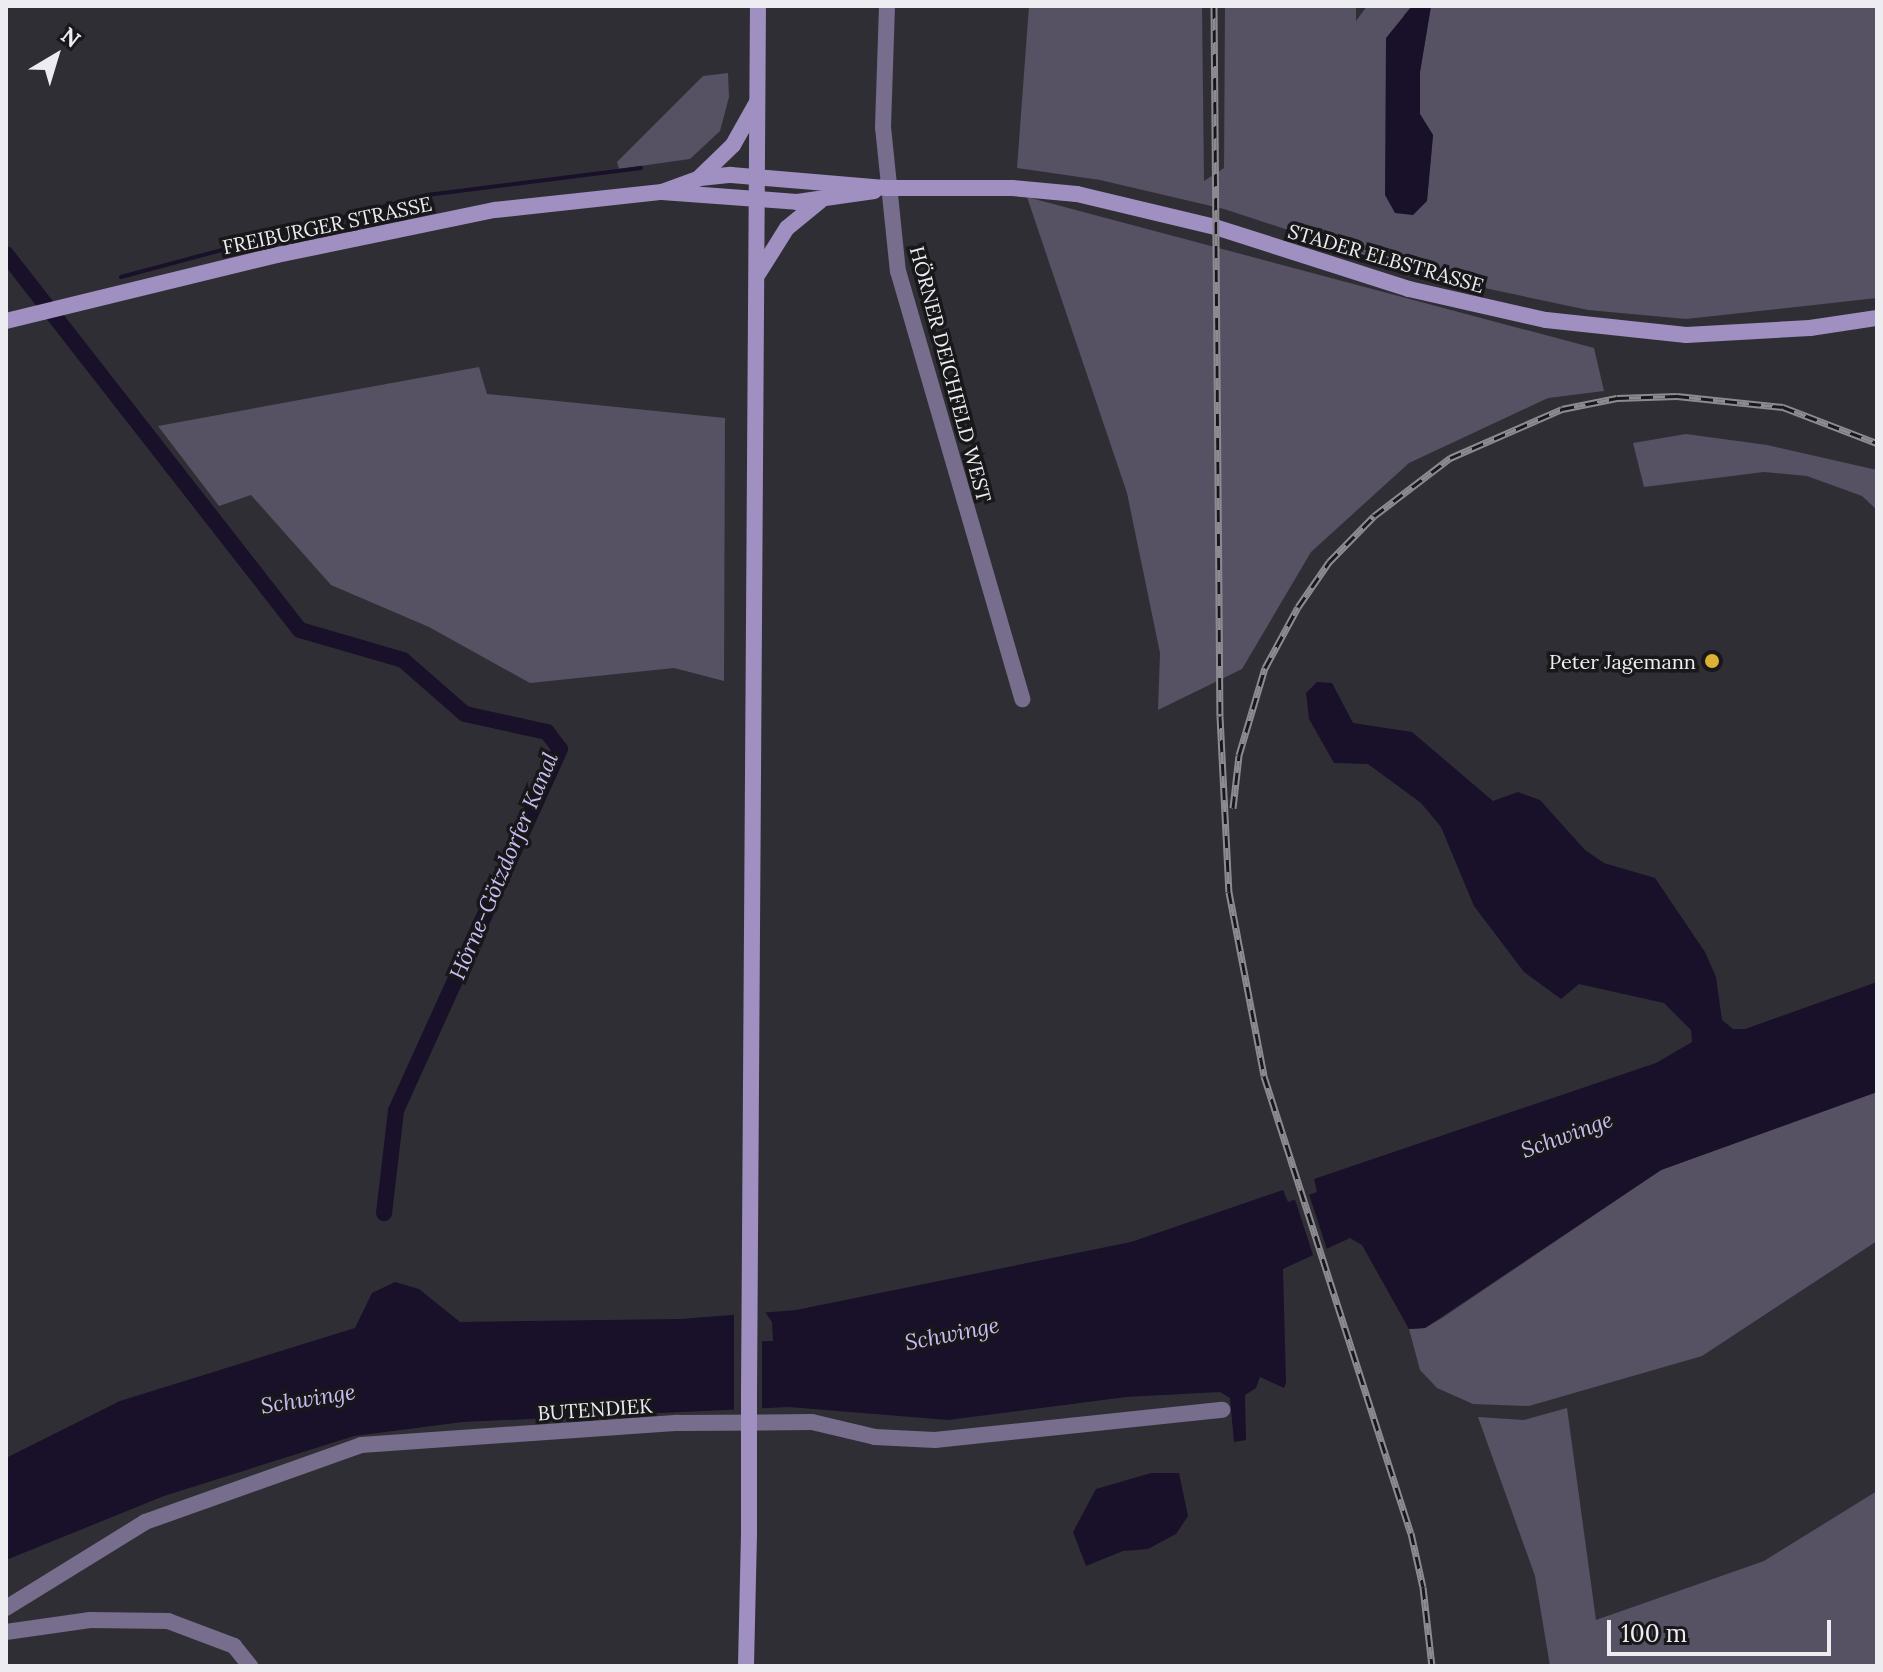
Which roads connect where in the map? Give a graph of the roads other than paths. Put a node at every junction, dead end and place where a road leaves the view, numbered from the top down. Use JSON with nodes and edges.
{"nodes":[{"id":1,"x":758,"y":6,"type":"edge"},
{"id":2,"x":887,"y":6,"type":"edge"},
{"id":3,"x":758,"y":100,"type":"junction"},
{"id":4,"x":700,"y":178,"type":"junction"},
{"id":5,"x":758,"y":178,"type":"junction"},
{"id":6,"x":887,"y":188,"type":"junction"},
{"id":7,"x":662,"y":192,"type":"junction"},
{"id":8,"x":758,"y":201,"type":"junction"},
{"id":9,"x":820,"y":201,"type":"junction"},
{"id":10,"x":757,"y":275,"type":"junction"},
{"id":11,"x":1877,"y":318,"type":"edge"},
{"id":12,"x":12,"y":320,"type":"edge"},
{"id":13,"x":1022,"y":699,"type":"dead end"},
{"id":14,"x":1222,"y":1410,"type":"dead end"},
{"id":15,"x":6,"y":1608,"type":"edge"},
{"id":16,"x":6,"y":1632,"type":"edge"},
{"id":17,"x":250,"y":1666,"type":"edge"},
{"id":18,"x":746,"y":1666,"type":"edge"}],
"edges":[{"from":1,"to":3,"type":"main road"},
{"from":2,"to":6,"type":"street","name":"HÖRNER DEICHFELD WEST"},
{"from":3,"to":4,"type":"main road"},
{"from":3,"to":5,"type":"main road"},
{"from":4,"to":5,"type":"main road","name":"FREIBURGER STRASSE"},
{"from":4,"to":7,"type":"main road","name":"FREIBURGER STRASSE"},
{"from":5,"to":6,"type":"main road","name":"STADER ELBSTRASSE"},
{"from":5,"to":8,"type":"main road"},
{"from":6,"to":9,"type":"main road","name":"STADER ELBSTRASSE"},
{"from":6,"to":11,"type":"main road","name":"STADER ELBSTRASSE"},
{"from":6,"to":13,"type":"street","name":"HÖRNER DEICHFELD WEST"},
{"from":7,"to":8,"type":"main road","name":"FREIBURGER STRASSE"},
{"from":7,"to":12,"type":"main road","name":"FREIBURGER STRASSE"},
{"from":8,"to":9,"type":"main road","name":"STADER ELBSTRASSE"},
{"from":8,"to":10,"type":"main road"},
{"from":9,"to":10,"type":"main road"},
{"from":10,"to":18,"type":"main road","bridge":true},
{"from":14,"to":15,"type":"street","name":"BUTENDIEK"},
{"from":16,"to":17,"type":"street"}]}
